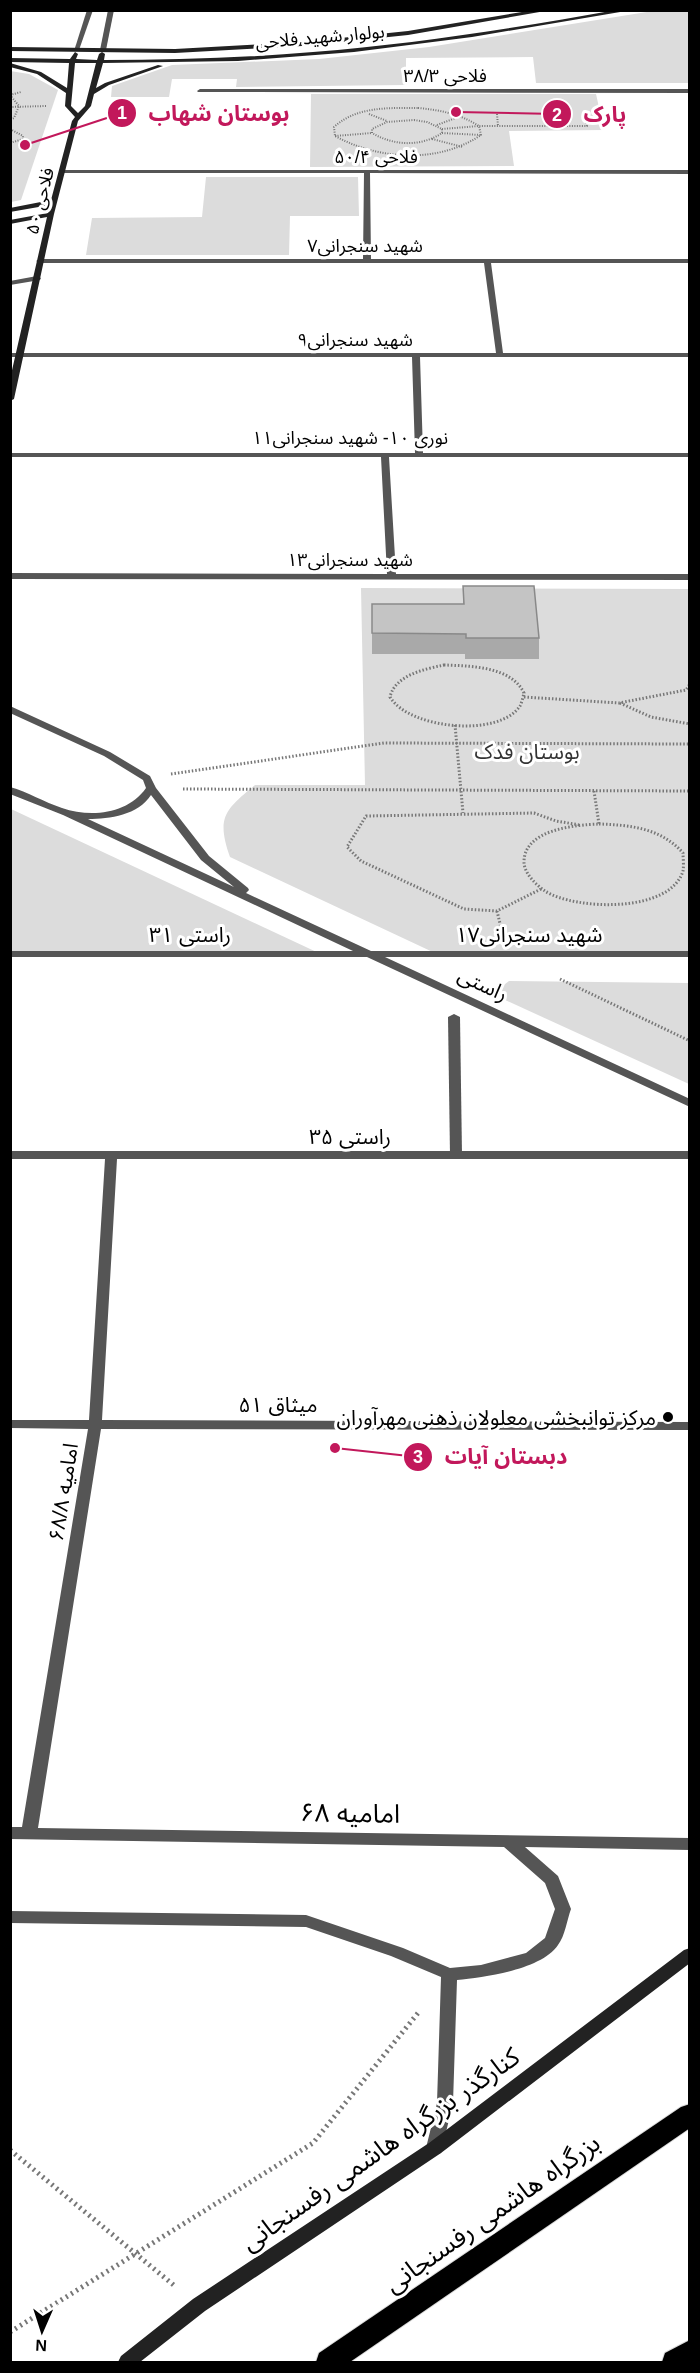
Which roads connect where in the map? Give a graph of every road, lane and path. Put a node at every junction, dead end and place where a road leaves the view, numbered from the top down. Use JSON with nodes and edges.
{"nodes":[{"id":1,"x":90,"y":10,"type":"edge"},
{"id":2,"x":111,"y":10,"type":"edge"},
{"id":3,"x":548,"y":10,"type":"edge"},
{"id":4,"x":629,"y":10,"type":"edge"},
{"id":5,"x":10,"y":49,"type":"edge"},
{"id":6,"x":76,"y":50,"type":"junction"},
{"id":7,"x":103,"y":50,"type":"junction"},
{"id":8,"x":10,"y":60,"type":"edge"},
{"id":9,"x":72,"y":62,"type":"junction"},
{"id":10,"x":100,"y":62,"type":"junction"},
{"id":11,"x":178,"y":62,"type":"junction"},
{"id":12,"x":10,"y":65,"type":"edge"},
{"id":13,"x":200,"y":91,"type":"dead end"},
{"id":14,"x":69,"y":92,"type":"junction"},
{"id":15,"x":690,"y":92,"type":"edge"},
{"id":16,"x":92,"y":93,"type":"junction"},
{"id":17,"x":10,"y":95,"type":"edge"},
{"id":18,"x":19,"y":106,"type":"junction"},
{"id":19,"x":68,"y":106,"type":"junction"},
{"id":20,"x":10,"y":107,"type":"edge"},
{"id":21,"x":364,"y":112,"type":"junction"},
{"id":22,"x":77,"y":116,"type":"junction"},
{"id":23,"x":462,"y":116,"type":"junction"},
{"id":24,"x":10,"y":120,"type":"edge"},
{"id":25,"x":387,"y":122,"type":"junction"},
{"id":26,"x":437,"y":125,"type":"junction"},
{"id":27,"x":479,"y":126,"type":"junction"},
{"id":28,"x":10,"y":129,"type":"edge"},
{"id":29,"x":442,"y":129,"type":"junction"},
{"id":30,"x":18,"y":132,"type":"junction"},
{"id":31,"x":10,"y":133,"type":"edge"},
{"id":32,"x":372,"y":133,"type":"junction"},
{"id":33,"x":442,"y":133,"type":"junction"},
{"id":34,"x":481,"y":135,"type":"junction"},
{"id":35,"x":335,"y":136,"type":"junction"},
{"id":36,"x":432,"y":139,"type":"junction"},
{"id":37,"x":10,"y":143,"type":"edge"},
{"id":38,"x":464,"y":147,"type":"junction"},
{"id":39,"x":62,"y":171,"type":"junction"},
{"id":40,"x":366,"y":172,"type":"junction"},
{"id":41,"x":690,"y":172,"type":"edge"},
{"id":42,"x":54,"y":202,"type":"junction"},
{"id":43,"x":10,"y":210,"type":"edge"},
{"id":44,"x":51,"y":214,"type":"junction"},
{"id":45,"x":10,"y":222,"type":"edge"},
{"id":46,"x":40,"y":261,"type":"junction"},
{"id":47,"x":367,"y":261,"type":"junction"},
{"id":48,"x":487,"y":261,"type":"junction"},
{"id":49,"x":690,"y":261,"type":"edge"},
{"id":50,"x":37,"y":278,"type":"junction"},
{"id":51,"x":10,"y":283,"type":"edge"},
{"id":52,"x":10,"y":355,"type":"edge"},
{"id":53,"x":20,"y":355,"type":"junction"},
{"id":54,"x":416,"y":355,"type":"junction"},
{"id":55,"x":500,"y":355,"type":"junction"},
{"id":56,"x":690,"y":355,"type":"edge"},
{"id":57,"x":10,"y":399,"type":"edge"},
{"id":58,"x":10,"y":454,"type":"edge"},
{"id":59,"x":385,"y":455,"type":"junction"},
{"id":60,"x":419,"y":455,"type":"junction"},
{"id":61,"x":690,"y":455,"type":"edge"},
{"id":62,"x":10,"y":576,"type":"edge"},
{"id":63,"x":392,"y":577,"type":"junction"},
{"id":64,"x":690,"y":577,"type":"edge"},
{"id":65,"x":690,"y":684,"type":"edge"},
{"id":66,"x":524,"y":697,"type":"junction"},
{"id":67,"x":619,"y":703,"type":"junction"},
{"id":68,"x":10,"y":709,"type":"edge"},
{"id":69,"x":690,"y":724,"type":"edge"},
{"id":70,"x":454,"y":725,"type":"junction"},
{"id":71,"x":457,"y":743,"type":"junction"},
{"id":72,"x":690,"y":744,"type":"edge"},
{"id":73,"x":149,"y":783,"type":"junction"},
{"id":74,"x":10,"y":790,"type":"edge"},
{"id":75,"x":461,"y":791,"type":"junction"},
{"id":76,"x":594,"y":791,"type":"junction"},
{"id":77,"x":690,"y":792,"type":"edge"},
{"id":78,"x":67,"y":813,"type":"junction"},
{"id":79,"x":463,"y":813,"type":"junction"},
{"id":80,"x":599,"y":824,"type":"junction"},
{"id":81,"x":580,"y":825,"type":"junction"},
{"id":82,"x":681,"y":849,"type":"junction"},
{"id":83,"x":690,"y":853,"type":"edge"},
{"id":84,"x":686,"y":879,"type":"dead end"},
{"id":85,"x":679,"y":888,"type":"dead end"},
{"id":86,"x":541,"y":889,"type":"junction"},
{"id":87,"x":259,"y":902,"type":"junction"},
{"id":88,"x":497,"y":911,"type":"junction"},
{"id":89,"x":506,"y":953,"type":"junction"},
{"id":90,"x":10,"y":954,"type":"edge"},
{"id":91,"x":369,"y":954,"type":"junction"},
{"id":92,"x":690,"y":954,"type":"edge"},
{"id":93,"x":560,"y":979,"type":"dead end"},
{"id":94,"x":454,"y":1017,"type":"dead end"},
{"id":95,"x":690,"y":1041,"type":"edge"},
{"id":96,"x":690,"y":1104,"type":"edge"},
{"id":97,"x":10,"y":1155,"type":"edge"},
{"id":98,"x":111,"y":1155,"type":"junction"},
{"id":99,"x":456,"y":1155,"type":"junction"},
{"id":100,"x":690,"y":1155,"type":"edge"},
{"id":101,"x":10,"y":1424,"type":"edge"},
{"id":102,"x":95,"y":1424,"type":"junction"},
{"id":103,"x":690,"y":1426,"type":"edge"},
{"id":104,"x":10,"y":1833,"type":"edge"},
{"id":105,"x":29,"y":1833,"type":"junction"},
{"id":106,"x":508,"y":1841,"type":"junction"},
{"id":107,"x":690,"y":1844,"type":"edge"},
{"id":108,"x":10,"y":1917,"type":"edge"},
{"id":109,"x":690,"y":1954,"type":"edge"},
{"id":110,"x":449,"y":1974,"type":"junction"},
{"id":111,"x":690,"y":2114,"type":"edge"},
{"id":112,"x":435,"y":2148,"type":"junction"},
{"id":113,"x":10,"y":2150,"type":"edge"},
{"id":114,"x":136,"y":2253,"type":"junction"},
{"id":115,"x":199,"y":2305,"type":"junction"},
{"id":116,"x":10,"y":2332,"type":"edge"},
{"id":117,"x":690,"y":2352,"type":"edge"},
{"id":118,"x":127,"y":2362,"type":"edge"},
{"id":119,"x":329,"y":2362,"type":"edge"},
{"id":120,"x":675,"y":2362,"type":"edge"}],
"edges":[{"from":1,"to":6,"type":"street"},
{"from":2,"to":7,"type":"street"},
{"from":3,"to":7,"type":"street","name":"بولوار شهید فلاحی"},
{"from":4,"to":11,"type":"street","name":"بولوار شهید فلاحی"},
{"from":5,"to":6,"type":"street","name":"بولوار شهید فلاحی"},
{"from":6,"to":7,"type":"street","name":"بولوار شهید فلاحی"},
{"from":6,"to":9,"type":"street"},
{"from":7,"to":10,"type":"street","name":"فلاحی ۵۰"},
{"from":8,"to":9,"type":"street","name":"بولوار شهید فلاحی"},
{"from":9,"to":10,"type":"street","name":"بولوار شهید فلاحی"},
{"from":9,"to":14,"type":"street"},
{"from":10,"to":11,"type":"street","name":"بولوار شهید فلاحی"},
{"from":10,"to":16,"type":"street","name":"فلاحی ۵۰"},
{"from":11,"to":16,"type":"street"},
{"from":12,"to":14,"type":"street"},
{"from":13,"to":15,"type":"street","name":"فلاحی ۳۸/۳"},
{"from":14,"to":19,"type":"street"},
{"from":16,"to":22,"type":"street","name":"فلاحی ۵۰"},
{"from":17,"to":18,"type":"path"},
{"from":18,"to":19,"type":"path"},
{"from":18,"to":20,"type":"path"},
{"from":18,"to":24,"type":"path"},
{"from":19,"to":22,"type":"street"},
{"from":21,"to":23,"type":"path"},
{"from":21,"to":25,"type":"path"},
{"from":21,"to":35,"type":"path"},
{"from":22,"to":39,"type":"street","name":"فلاحی ۵۰"},
{"from":23,"to":26,"type":"path"},
{"from":23,"to":27,"type":"path"},
{"from":25,"to":26,"type":"path"},
{"from":25,"to":32,"type":"path"},
{"from":26,"to":29,"type":"path"},
{"from":27,"to":29,"type":"path"},
{"from":27,"to":34,"type":"path"},
{"from":28,"to":30,"type":"path"},
{"from":29,"to":33,"type":"path"},
{"from":30,"to":31,"type":"path"},
{"from":30,"to":37,"type":"path"},
{"from":32,"to":35,"type":"path"},
{"from":32,"to":36,"type":"path"},
{"from":33,"to":34,"type":"path"},
{"from":33,"to":36,"type":"path"},
{"from":34,"to":38,"type":"path"},
{"from":35,"to":38,"type":"path"},
{"from":36,"to":38,"type":"path"},
{"from":39,"to":40,"type":"street","name":"فلاحی ۵۰/۴"},
{"from":39,"to":42,"type":"street","name":"فلاحی ۵۰"},
{"from":40,"to":41,"type":"street","name":"فلاحی ۵۰/۴"},
{"from":40,"to":47,"type":"street"},
{"from":42,"to":43,"type":"street"},
{"from":42,"to":44,"type":"street","name":"فلاحی ۵۰"},
{"from":44,"to":45,"type":"street"},
{"from":44,"to":46,"type":"street","name":"فلاحی ۵۰"},
{"from":46,"to":47,"type":"street","name":"شهید سنجرانی۷"},
{"from":46,"to":50,"type":"street","name":"فلاحی ۵۰"},
{"from":47,"to":48,"type":"street","name":"شهید سنجرانی۷"},
{"from":48,"to":49,"type":"street","name":"شهید سنجرانی۷"},
{"from":48,"to":55,"type":"street"},
{"from":50,"to":51,"type":"street"},
{"from":50,"to":53,"type":"street","name":"فلاحی ۵۰"},
{"from":52,"to":53,"type":"street","name":"شهید سنجرانی۹"},
{"from":53,"to":54,"type":"street","name":"شهید سنجرانی۹"},
{"from":53,"to":57,"type":"street","name":"فلاحی ۵۰"},
{"from":54,"to":55,"type":"street","name":"شهید سنجرانی۹"},
{"from":54,"to":60,"type":"street"},
{"from":55,"to":56,"type":"street","name":"شهید سنجرانی۹"},
{"from":58,"to":59,"type":"street","name":"نوری ۱۰- شهید سنجرانی۱۱"},
{"from":59,"to":60,"type":"street","name":"نوری ۱۰- شهید سنجرانی۱۱"},
{"from":59,"to":63,"type":"street"},
{"from":60,"to":61,"type":"street","name":"نوری ۱۰- شهید سنجرانی۱۱"},
{"from":62,"to":63,"type":"street","name":"شهید سنجرانی۱۳"},
{"from":63,"to":64,"type":"street","name":"شهید سنجرانی۱۳"},
{"from":65,"to":67,"type":"path"},
{"from":66,"to":67,"type":"path"},
{"from":66,"to":70,"type":"path"},
{"from":66,"to":70,"type":"path"},
{"from":67,"to":69,"type":"path"},
{"from":68,"to":73,"type":"street"},
{"from":70,"to":71,"type":"path"},
{"from":71,"to":72,"type":"path"},
{"from":71,"to":73,"type":"path"},
{"from":71,"to":75,"type":"path"},
{"from":73,"to":75,"type":"path"},
{"from":73,"to":78,"type":"street"},
{"from":73,"to":87,"type":"street","name":"راستی"},
{"from":74,"to":78,"type":"street"},
{"from":75,"to":76,"type":"path"},
{"from":75,"to":79,"type":"path"},
{"from":76,"to":77,"type":"path"},
{"from":76,"to":80,"type":"path"},
{"from":78,"to":87,"type":"street","name":"راستی"},
{"from":79,"to":81,"type":"path"},
{"from":79,"to":88,"type":"path"},
{"from":80,"to":81,"type":"path"},
{"from":80,"to":82,"type":"path"},
{"from":81,"to":86,"type":"path"},
{"from":82,"to":83,"type":"path"},
{"from":82,"to":84,"type":"path"},
{"from":85,"to":86,"type":"path"},
{"from":86,"to":88,"type":"path"},
{"from":87,"to":91,"type":"street","name":"راستی"},
{"from":88,"to":89,"type":"path"},
{"from":89,"to":91,"type":"street","name":"شهید سنجرانی۱۷"},
{"from":89,"to":92,"type":"street","name":"شهید سنجرانی۱۷"},
{"from":90,"to":91,"type":"street","name":"راستی ۳۱"},
{"from":91,"to":96,"type":"street","name":"راستی"},
{"from":93,"to":95,"type":"path"},
{"from":94,"to":99,"type":"street"},
{"from":97,"to":98,"type":"street","name":"راستی ۳۵"},
{"from":98,"to":99,"type":"street","name":"راستی ۳۵"},
{"from":98,"to":102,"type":"street","name":"امامیه ۶۸/۸"},
{"from":99,"to":100,"type":"street","name":"راستی ۳۵"},
{"from":101,"to":102,"type":"street","name":"میثاق ۵۱"},
{"from":102,"to":103,"type":"street","name":"میثاق ۵۱"},
{"from":102,"to":105,"type":"street","name":"امامیه ۶۸/۸"},
{"from":104,"to":105,"type":"street","name":"امامیه ۶۸"},
{"from":105,"to":106,"type":"street","name":"امامیه ۶۸"},
{"from":106,"to":107,"type":"street","name":"امامیه ۶۸"},
{"from":106,"to":110,"type":"street"},
{"from":108,"to":110,"type":"street"},
{"from":109,"to":112,"type":"street","name":"کنارگذر بزرگراه هاشمی رفسنجانی"},
{"from":110,"to":112,"type":"street"},
{"from":110,"to":114,"type":"path"},
{"from":111,"to":119,"type":"highway","name":"بزرگراه هاشمی رفسنجانی"},
{"from":112,"to":115,"type":"street","name":"کنارگذر بزرگراه هاشمی رفسنجانی"},
{"from":113,"to":114,"type":"path"},
{"from":114,"to":115,"type":"path"},
{"from":114,"to":116,"type":"path"},
{"from":115,"to":118,"type":"street","name":"کنارگذر بزرگراه هاشمی رفسنجانی"},
{"from":117,"to":120,"type":"highway"}]}
